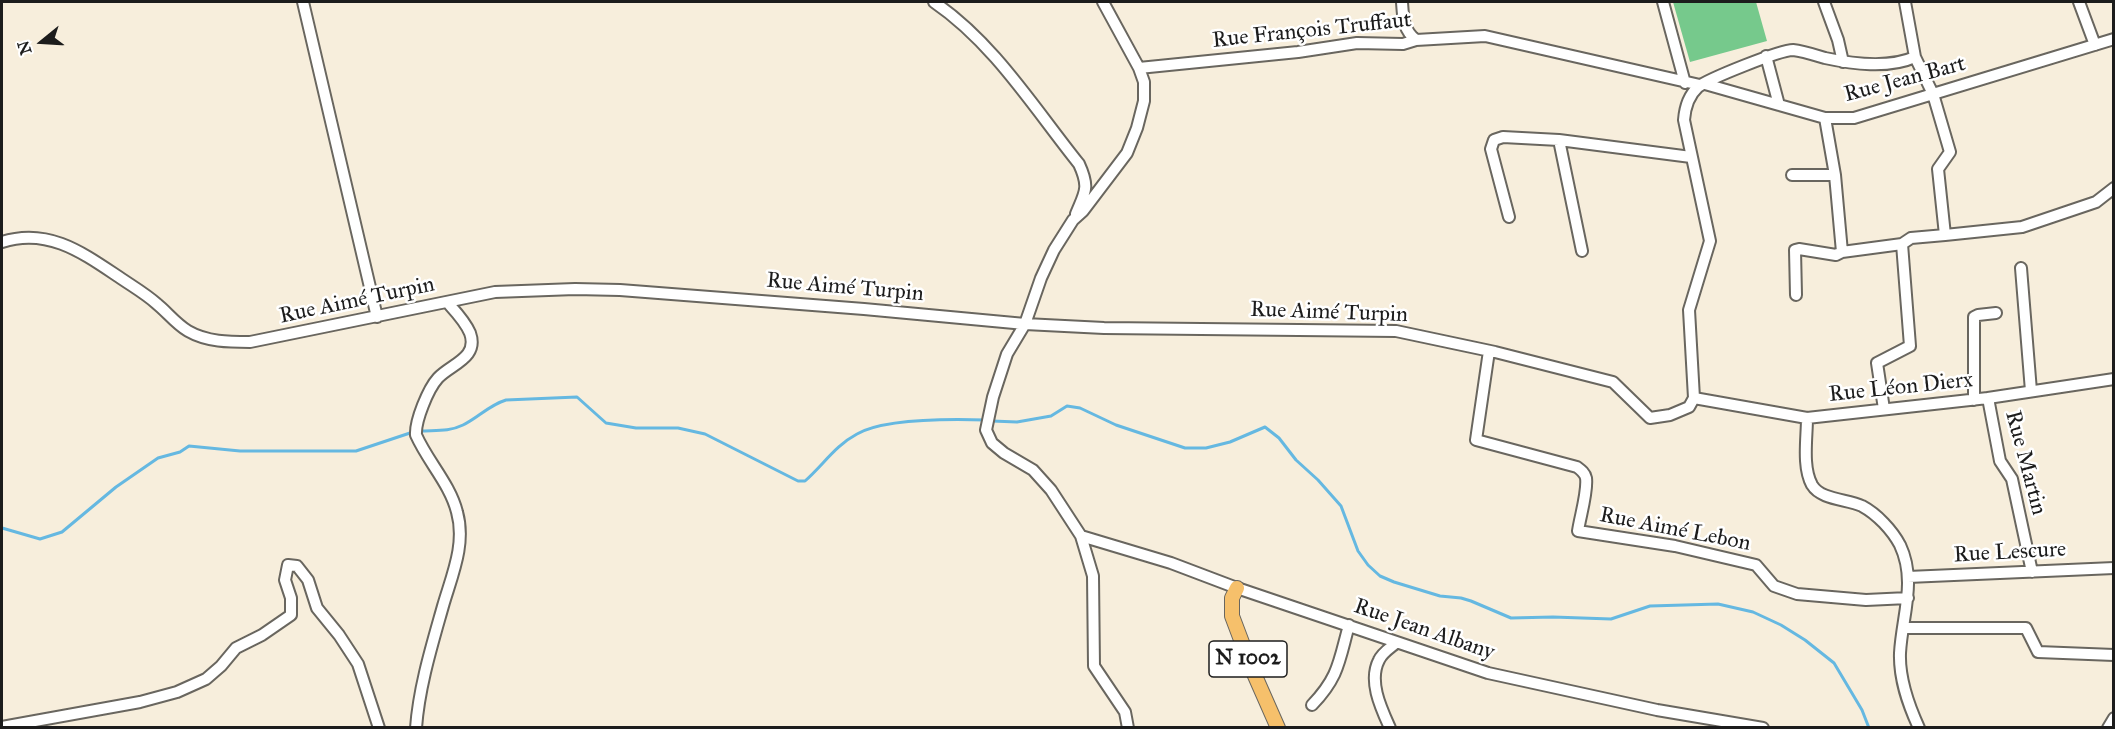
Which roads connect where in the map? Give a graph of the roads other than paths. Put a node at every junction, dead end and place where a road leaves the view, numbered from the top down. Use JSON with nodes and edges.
{"nodes":[{"id":1,"x":303,"y":2,"type":"edge"},
{"id":2,"x":934,"y":2,"type":"edge"},
{"id":3,"x":1103,"y":2,"type":"edge"},
{"id":4,"x":1402,"y":2,"type":"edge"},
{"id":5,"x":1663,"y":2,"type":"edge"},
{"id":6,"x":1824,"y":2,"type":"edge"},
{"id":7,"x":1905,"y":2,"type":"edge"},
{"id":8,"x":2079,"y":2,"type":"edge"},
{"id":9,"x":2114,"y":39,"type":"edge"},
{"id":10,"x":1416,"y":40,"type":"junction"},
{"id":11,"x":2095,"y":45,"type":"junction"},
{"id":12,"x":1766,"y":57,"type":"junction"},
{"id":13,"x":1916,"y":57,"type":"junction"},
{"id":14,"x":1843,"y":62,"type":"junction"},
{"id":15,"x":1139,"y":68,"type":"junction"},
{"id":16,"x":1685,"y":83,"type":"junction"},
{"id":17,"x":1702,"y":85,"type":"junction"},
{"id":18,"x":1933,"y":94,"type":"junction"},
{"id":19,"x":1779,"y":105,"type":"junction"},
{"id":20,"x":1825,"y":118,"type":"junction"},
{"id":21,"x":1559,"y":140,"type":"junction"},
{"id":22,"x":1691,"y":157,"type":"junction"},
{"id":23,"x":1792,"y":175,"type":"dead end"},
{"id":24,"x":1835,"y":175,"type":"junction"},
{"id":25,"x":2114,"y":188,"type":"edge"},
{"id":26,"x":1509,"y":218,"type":"dead end"},
{"id":27,"x":1073,"y":220,"type":"junction"},
{"id":28,"x":1945,"y":235,"type":"junction"},
{"id":29,"x":2,"y":242,"type":"edge"},
{"id":30,"x":1902,"y":244,"type":"junction"},
{"id":31,"x":1582,"y":251,"type":"dead end"},
{"id":32,"x":1842,"y":252,"type":"junction"},
{"id":33,"x":2021,"y":268,"type":"dead end"},
{"id":34,"x":1796,"y":295,"type":"dead end"},
{"id":35,"x":447,"y":302,"type":"junction"},
{"id":36,"x":1996,"y":313,"type":"dead end"},
{"id":37,"x":377,"y":316,"type":"junction"},
{"id":38,"x":1025,"y":324,"type":"junction"},
{"id":39,"x":1489,"y":351,"type":"junction"},
{"id":40,"x":2114,"y":379,"type":"edge"},
{"id":41,"x":2031,"y":392,"type":"junction"},
{"id":42,"x":1694,"y":398,"type":"junction"},
{"id":43,"x":1988,"y":398,"type":"junction"},
{"id":44,"x":1974,"y":400,"type":"junction"},
{"id":45,"x":1884,"y":409,"type":"junction"},
{"id":46,"x":1807,"y":418,"type":"junction"},
{"id":47,"x":1082,"y":536,"type":"junction"},
{"id":48,"x":2114,"y":568,"type":"edge"},
{"id":49,"x":2032,"y":572,"type":"junction"},
{"id":50,"x":1908,"y":577,"type":"junction"},
{"id":51,"x":1237,"y":588,"type":"junction"},
{"id":52,"x":1908,"y":598,"type":"junction"},
{"id":53,"x":1349,"y":625,"type":"junction"},
{"id":54,"x":1904,"y":628,"type":"junction"},
{"id":55,"x":1395,"y":643,"type":"junction"},
{"id":56,"x":2114,"y":656,"type":"edge"},
{"id":57,"x":1312,"y":705,"type":"dead end"},
{"id":58,"x":2114,"y":718,"type":"edge"},
{"id":59,"x":2,"y":727,"type":"edge"},
{"id":60,"x":379,"y":728,"type":"edge"},
{"id":61,"x":416,"y":728,"type":"edge"},
{"id":62,"x":1128,"y":728,"type":"edge"},
{"id":63,"x":1278,"y":728,"type":"edge"},
{"id":64,"x":1390,"y":728,"type":"edge"},
{"id":65,"x":1763,"y":728,"type":"edge"},
{"id":66,"x":1919,"y":728,"type":"edge"},
{"id":67,"x":2108,"y":728,"type":"edge"}],
"edges":[{"from":1,"to":37,"type":"street"},
{"from":2,"to":27,"type":"street"},
{"from":3,"to":15,"type":"street"},
{"from":4,"to":10,"type":"street"},
{"from":5,"to":16,"type":"street"},
{"from":6,"to":14,"type":"street"},
{"from":7,"to":13,"type":"street"},
{"from":8,"to":11,"type":"street"},
{"from":9,"to":11,"type":"street","name":"Rue Jean Bart"},
{"from":10,"to":15,"type":"street","name":"Rue François Truffaut"},
{"from":10,"to":16,"type":"street","name":"Rue François Truffaut"},
{"from":11,"to":18,"type":"street","name":"Rue Jean Bart"},
{"from":12,"to":14,"type":"street"},
{"from":12,"to":17,"type":"street"},
{"from":12,"to":19,"type":"street"},
{"from":13,"to":14,"type":"street"},
{"from":13,"to":18,"type":"street"},
{"from":15,"to":27,"type":"street"},
{"from":16,"to":17,"type":"street","name":"Rue François Truffaut"},
{"from":17,"to":19,"type":"street","name":"Rue Jean Bart"},
{"from":17,"to":22,"type":"street"},
{"from":18,"to":20,"type":"street","name":"Rue Jean Bart"},
{"from":18,"to":28,"type":"street"},
{"from":19,"to":20,"type":"street","name":"Rue Jean Bart"},
{"from":20,"to":24,"type":"street"},
{"from":21,"to":22,"type":"street"},
{"from":21,"to":26,"type":"street"},
{"from":21,"to":31,"type":"street"},
{"from":22,"to":42,"type":"street"},
{"from":23,"to":24,"type":"street"},
{"from":24,"to":32,"type":"street"},
{"from":25,"to":28,"type":"street"},
{"from":27,"to":38,"type":"street"},
{"from":28,"to":30,"type":"street"},
{"from":29,"to":37,"type":"street","name":"Rue Aimé Turpin"},
{"from":30,"to":32,"type":"street"},
{"from":30,"to":45,"type":"street"},
{"from":32,"to":34,"type":"street"},
{"from":33,"to":41,"type":"street"},
{"from":35,"to":37,"type":"street","name":"Rue Aimé Turpin"},
{"from":35,"to":38,"type":"street","name":"Rue Aimé Turpin"},
{"from":35,"to":61,"type":"street"},
{"from":36,"to":44,"type":"street"},
{"from":38,"to":39,"type":"street","name":"Rue Aimé Turpin"},
{"from":38,"to":47,"type":"street"},
{"from":39,"to":42,"type":"street","name":"Rue Aimé Turpin"},
{"from":39,"to":52,"type":"street","name":"Rue Aimé Lebon"},
{"from":40,"to":41,"type":"street","name":"Rue Léon Dierx"},
{"from":41,"to":43,"type":"street","name":"Rue Léon Dierx"},
{"from":42,"to":46,"type":"street","name":"Rue Léon Dierx"},
{"from":43,"to":44,"type":"street","name":"Rue Léon Dierx"},
{"from":43,"to":49,"type":"street","name":"Rue Martin"},
{"from":44,"to":45,"type":"street","name":"Rue Léon Dierx"},
{"from":45,"to":46,"type":"street","name":"Rue Léon Dierx"},
{"from":46,"to":50,"type":"street"},
{"from":47,"to":51,"type":"street","name":"Rue Jean Albany"},
{"from":47,"to":62,"type":"street"},
{"from":48,"to":49,"type":"street","name":"Rue Lescure"},
{"from":49,"to":50,"type":"street","name":"Rue Lescure"},
{"from":50,"to":52,"type":"street"},
{"from":51,"to":53,"type":"street","name":"Rue Jean Albany"},
{"from":51,"to":63,"type":"main road","number":"N 1002"},
{"from":52,"to":54,"type":"street"},
{"from":53,"to":55,"type":"street","name":"Rue Jean Albany"},
{"from":53,"to":57,"type":"street"},
{"from":54,"to":56,"type":"street"},
{"from":54,"to":66,"type":"street"},
{"from":55,"to":64,"type":"street"},
{"from":55,"to":65,"type":"street","name":"Rue Jean Albany"},
{"from":58,"to":67,"type":"street"},
{"from":59,"to":60,"type":"street"}]}
